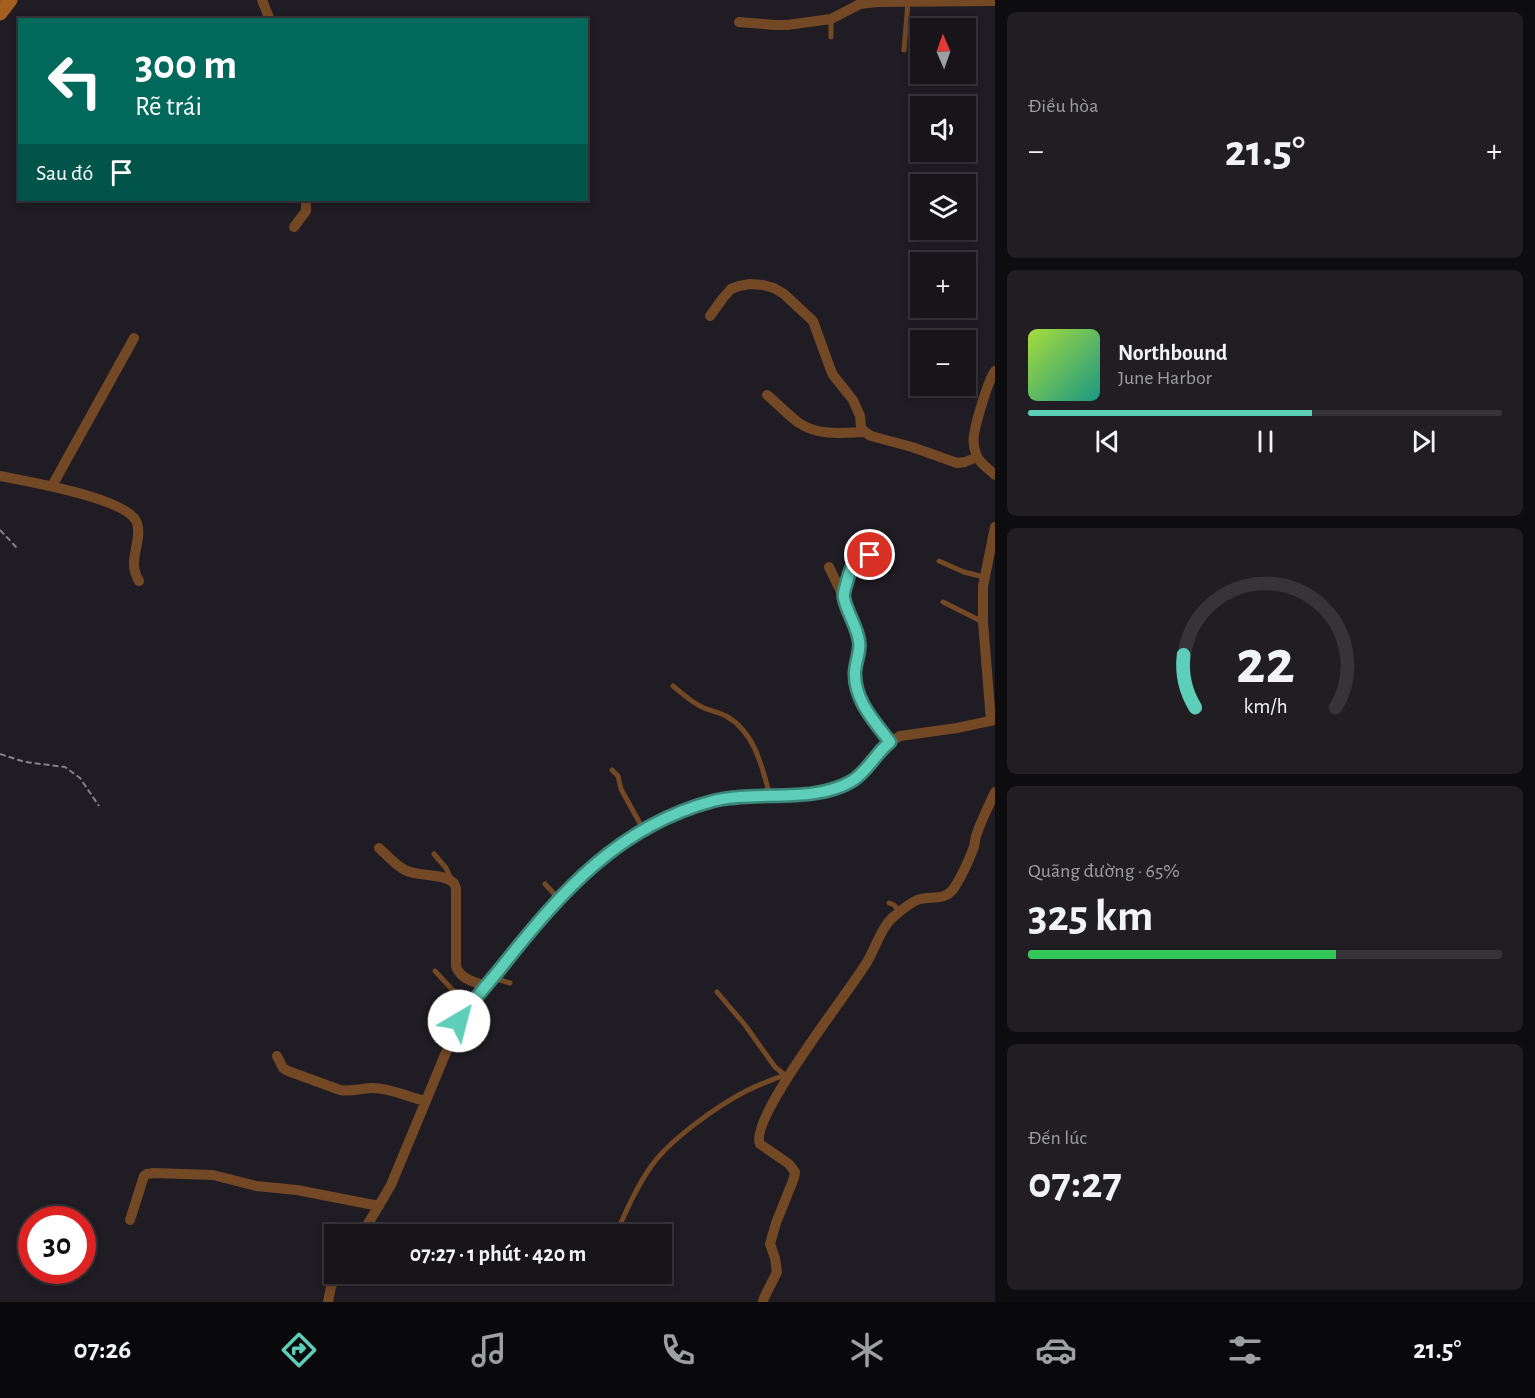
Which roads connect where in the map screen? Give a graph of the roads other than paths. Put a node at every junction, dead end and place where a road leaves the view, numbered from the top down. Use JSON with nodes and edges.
{"nodes":[{"id":1,"x":10,"y":0,"type":"edge"},
{"id":2,"x":262,"y":0,"type":"edge"},
{"id":3,"x":995,"y":1,"type":"edge"},
{"id":4,"x":856,"y":2,"type":"edge"},
{"id":5,"x":908,"y":2,"type":"junction"},
{"id":6,"x":0,"y":13,"type":"edge"},
{"id":7,"x":269,"y":18,"type":"edge"},
{"id":8,"x":831,"y":19,"type":"junction"},
{"id":9,"x":739,"y":22,"type":"dead end"},
{"id":10,"x":831,"y":37,"type":"dead end"},
{"id":11,"x":904,"y":50,"type":"dead end"},
{"id":12,"x":306,"y":201,"type":"edge"},
{"id":13,"x":294,"y":227,"type":"dead end"},
{"id":14,"x":710,"y":316,"type":"dead end"},
{"id":15,"x":134,"y":338,"type":"dead end"},
{"id":16,"x":995,"y":371,"type":"edge"},
{"id":17,"x":767,"y":394,"type":"dead end"},
{"id":18,"x":865,"y":432,"type":"junction"},
{"id":19,"x":978,"y":457,"type":"junction"},
{"id":20,"x":995,"y":475,"type":"edge"},
{"id":21,"x":0,"y":476,"type":"edge"},
{"id":22,"x":52,"y":486,"type":"junction"},
{"id":23,"x":995,"y":527,"type":"edge"},
{"id":24,"x":870,"y":555,"type":"dead end"},
{"id":25,"x":939,"y":561,"type":"dead end"},
{"id":26,"x":829,"y":567,"type":"dead end"},
{"id":27,"x":984,"y":577,"type":"junction"},
{"id":28,"x":139,"y":581,"type":"dead end"},
{"id":29,"x":843,"y":596,"type":"junction"},
{"id":30,"x":943,"y":603,"type":"dead end"},
{"id":31,"x":983,"y":622,"type":"junction"},
{"id":32,"x":674,"y":686,"type":"dead end"},
{"id":33,"x":993,"y":720,"type":"edge"},
{"id":34,"x":890,"y":742,"type":"junction"},
{"id":35,"x":612,"y":770,"type":"dead end"},
{"id":36,"x":995,"y":792,"type":"edge"},
{"id":37,"x":770,"y":796,"type":"junction"},
{"id":38,"x":643,"y":830,"type":"junction"},
{"id":39,"x":379,"y":848,"type":"dead end"},
{"id":40,"x":434,"y":854,"type":"dead end"},
{"id":41,"x":452,"y":881,"type":"junction"},
{"id":42,"x":545,"y":884,"type":"dead end"},
{"id":43,"x":559,"y":899,"type":"junction"},
{"id":44,"x":889,"y":903,"type":"dead end"},
{"id":45,"x":900,"y":912,"type":"junction"},
{"id":46,"x":435,"y":971,"type":"dead end"},
{"id":47,"x":490,"y":982,"type":"junction"},
{"id":48,"x":510,"y":983,"type":"dead end"},
{"id":49,"x":717,"y":992,"type":"dead end"},
{"id":50,"x":470,"y":1005,"type":"junction"},
{"id":51,"x":277,"y":1056,"type":"dead end"},
{"id":52,"x":786,"y":1077,"type":"junction"},
{"id":53,"x":425,"y":1101,"type":"junction"},
{"id":54,"x":379,"y":1206,"type":"junction"},
{"id":55,"x":130,"y":1220,"type":"dead end"},
{"id":56,"x":368,"y":1224,"type":"edge"},
{"id":57,"x":620,"y":1224,"type":"edge"},
{"id":58,"x":332,"y":1284,"type":"edge"},
{"id":59,"x":328,"y":1302,"type":"edge"},
{"id":60,"x":763,"y":1302,"type":"edge"}],
"edges":[{"from":1,"to":6,"type":"street"},
{"from":2,"to":7,"type":"street"},
{"from":3,"to":5,"type":"street"},
{"from":4,"to":5,"type":"street"},
{"from":4,"to":8,"type":"street"},
{"from":5,"to":11,"type":"lane"},
{"from":8,"to":9,"type":"street"},
{"from":8,"to":10,"type":"lane"},
{"from":12,"to":13,"type":"street"},
{"from":14,"to":18,"type":"street"},
{"from":15,"to":22,"type":"street"},
{"from":16,"to":19,"type":"street"},
{"from":17,"to":18,"type":"street"},
{"from":18,"to":19,"type":"street"},
{"from":19,"to":20,"type":"street"},
{"from":21,"to":22,"type":"street"},
{"from":22,"to":28,"type":"street"},
{"from":23,"to":27,"type":"street"},
{"from":24,"to":29,"type":"lane"},
{"from":25,"to":27,"type":"lane"},
{"from":26,"to":29,"type":"street"},
{"from":27,"to":31,"type":"street"},
{"from":29,"to":34,"type":"street"},
{"from":30,"to":31,"type":"lane"},
{"from":31,"to":33,"type":"street"},
{"from":32,"to":37,"type":"lane"},
{"from":33,"to":34,"type":"street"},
{"from":34,"to":37,"type":"street"},
{"from":35,"to":38,"type":"lane"},
{"from":36,"to":45,"type":"street"},
{"from":37,"to":38,"type":"street"},
{"from":38,"to":43,"type":"street"},
{"from":39,"to":41,"type":"street"},
{"from":40,"to":41,"type":"lane"},
{"from":41,"to":47,"type":"street"},
{"from":42,"to":43,"type":"lane"},
{"from":43,"to":47,"type":"street"},
{"from":44,"to":45,"type":"lane"},
{"from":45,"to":52,"type":"street"},
{"from":46,"to":50,"type":"lane"},
{"from":47,"to":48,"type":"lane"},
{"from":47,"to":50,"type":"street"},
{"from":49,"to":52,"type":"lane"},
{"from":50,"to":53,"type":"street"},
{"from":51,"to":53,"type":"street"},
{"from":52,"to":57,"type":"lane"},
{"from":52,"to":60,"type":"street"},
{"from":53,"to":54,"type":"street"},
{"from":54,"to":55,"type":"street"},
{"from":54,"to":56,"type":"street"},
{"from":58,"to":59,"type":"street"}]}
